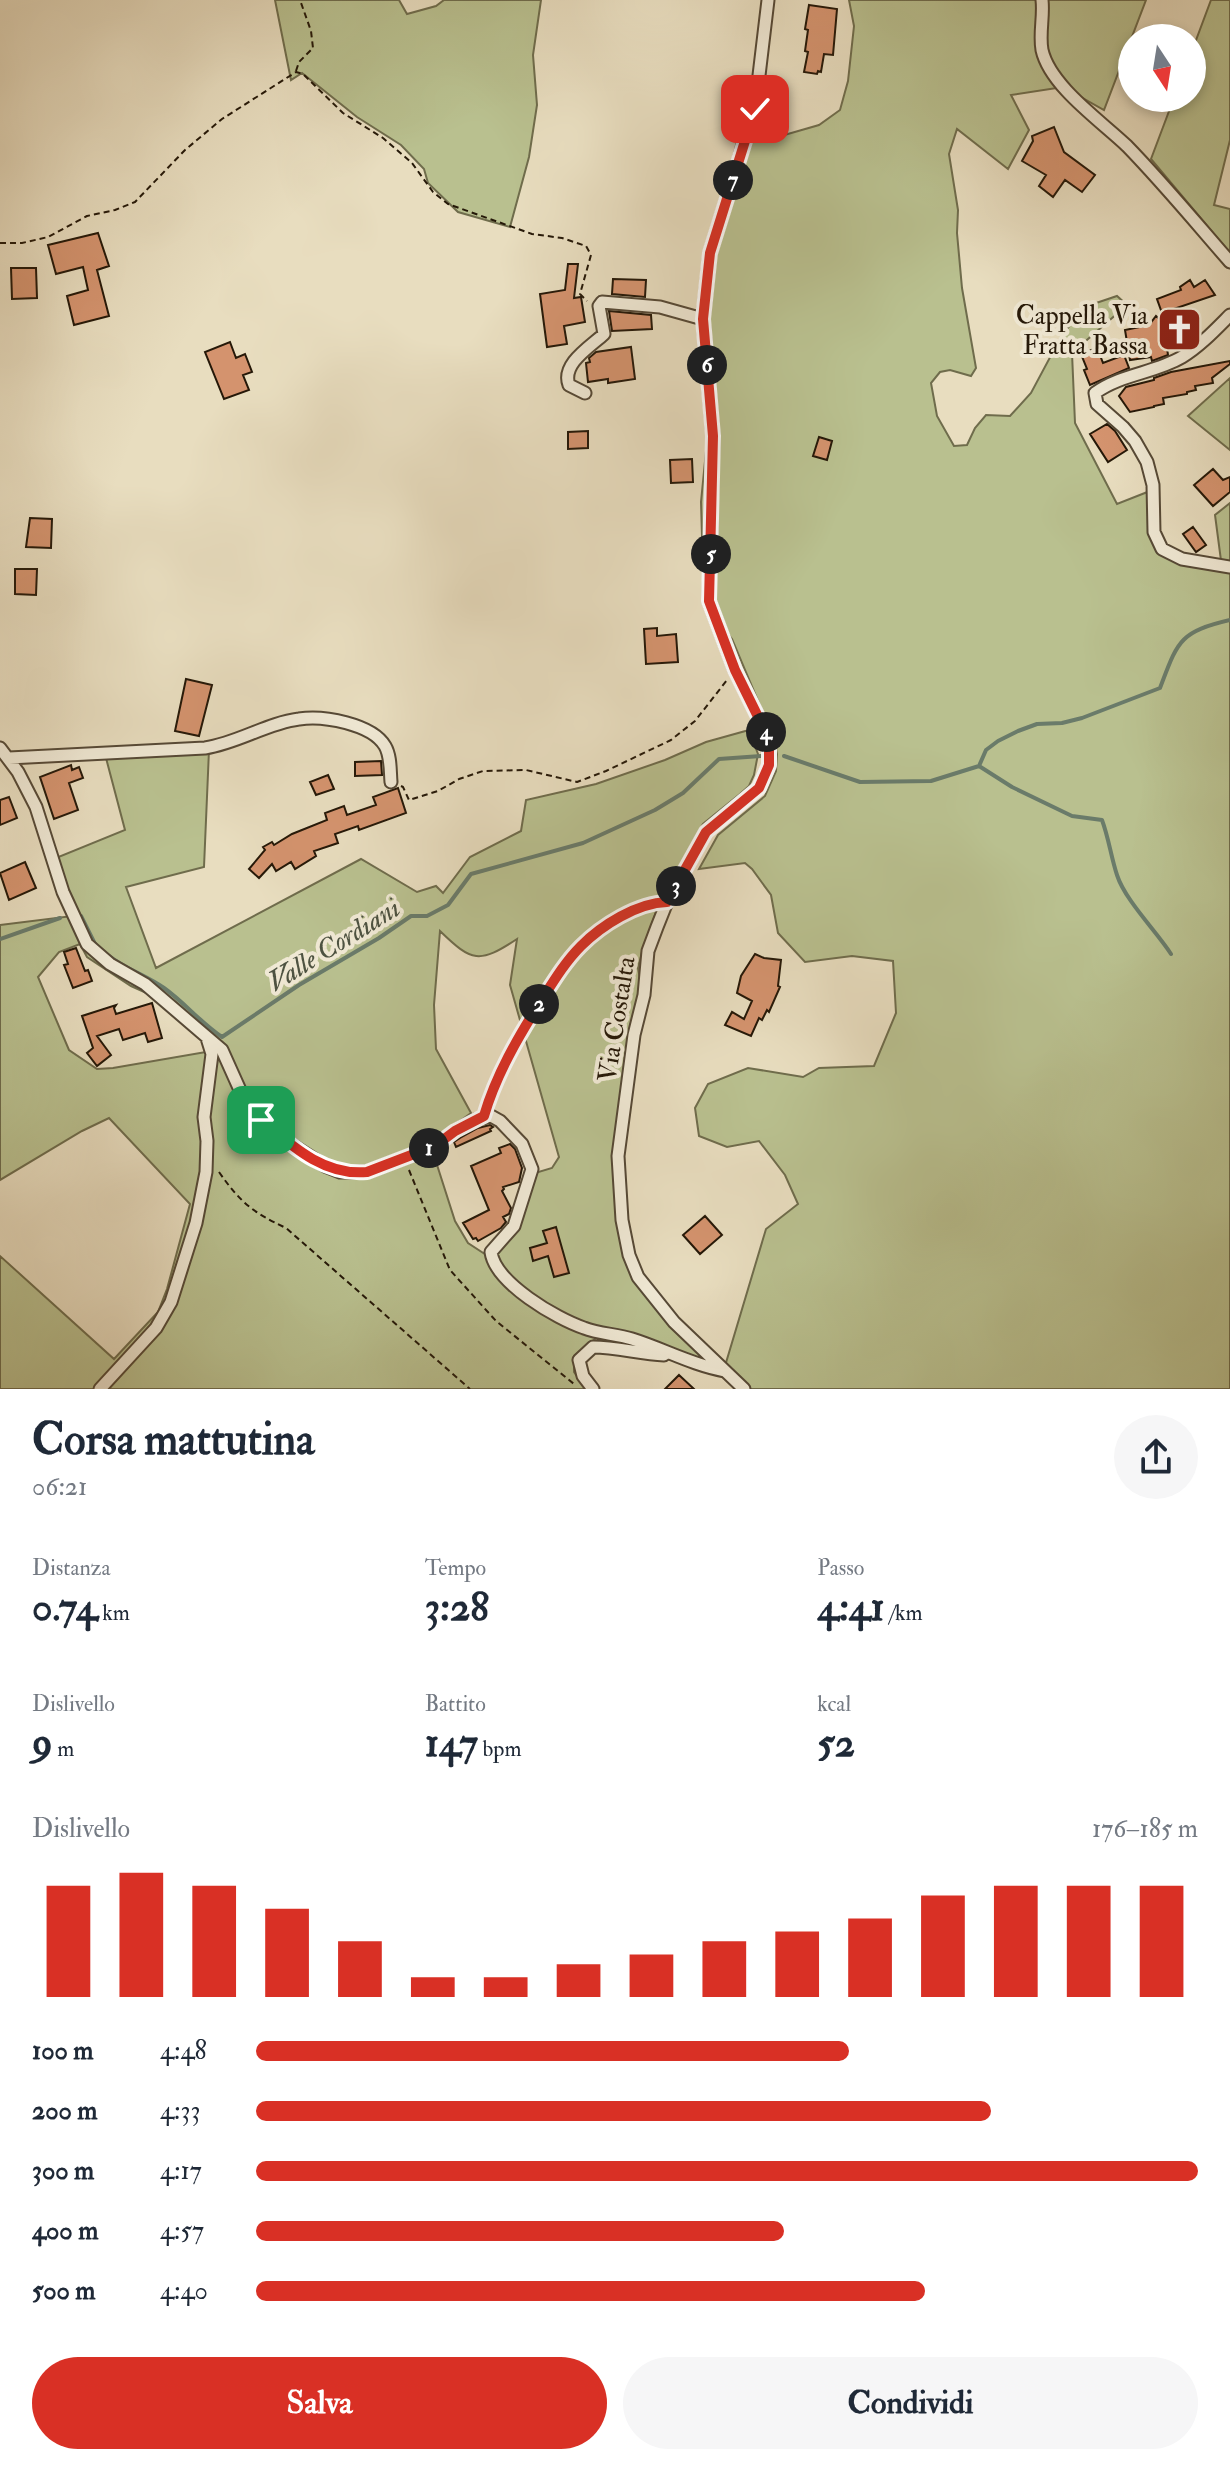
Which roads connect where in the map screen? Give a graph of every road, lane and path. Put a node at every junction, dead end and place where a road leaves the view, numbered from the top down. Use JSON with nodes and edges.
{"nodes":[{"id":1,"x":300,"y":0,"type":"edge"},
{"id":2,"x":768,"y":0,"type":"edge"},
{"id":3,"x":1042,"y":0,"type":"edge"},
{"id":4,"x":296,"y":72,"type":"junction"},
{"id":5,"x":0,"y":243,"type":"edge"},
{"id":6,"x":1230,"y":262,"type":"edge"},
{"id":7,"x":599,"y":306,"type":"junction"},
{"id":8,"x":1230,"y":315,"type":"edge"},
{"id":9,"x":703,"y":319,"type":"junction"},
{"id":10,"x":585,"y":393,"type":"dead end"},
{"id":11,"x":1230,"y":567,"type":"edge"},
{"id":12,"x":735,"y":670,"type":"junction"},
{"id":13,"x":0,"y":748,"type":"edge"},
{"id":14,"x":9,"y":758,"type":"junction"},
{"id":15,"x":391,"y":782,"type":"joint"},
{"id":16,"x":667,"y":902,"type":"junction"},
{"id":17,"x":207,"y":1037,"type":"junction"},
{"id":18,"x":484,"y":1116,"type":"junction"},
{"id":19,"x":404,"y":1157,"type":"junction"},
{"id":20,"x":216,"y":1168,"type":"dead end"},
{"id":21,"x":672,"y":1355,"type":"junction"},
{"id":22,"x":726,"y":1371,"type":"junction"},
{"id":23,"x":575,"y":1385,"type":"dead end"},
{"id":24,"x":100,"y":1389,"type":"edge"},
{"id":25,"x":470,"y":1389,"type":"edge"},
{"id":26,"x":593,"y":1389,"type":"edge"},
{"id":27,"x":744,"y":1389,"type":"edge"}],
"edges":[{"from":1,"to":4,"type":"path"},
{"from":2,"to":9,"type":"street","name":"Via Costalta"},
{"from":3,"to":6,"type":"street"},
{"from":4,"to":5,"type":"path"},
{"from":4,"to":7,"type":"path"},
{"from":7,"to":9,"type":"street"},
{"from":7,"to":10,"type":"street"},
{"from":8,"to":11,"type":"street"},
{"from":9,"to":12,"type":"street","name":"Via Costalta"},
{"from":12,"to":15,"type":"path"},
{"from":12,"to":16,"type":"street","name":"Via Costalta"},
{"from":13,"to":14,"type":"street"},
{"from":14,"to":15,"type":"street"},
{"from":14,"to":17,"type":"street"},
{"from":16,"to":18,"type":"path"},
{"from":16,"to":22,"type":"street","name":"Via Costalta"},
{"from":17,"to":19,"type":"street"},
{"from":17,"to":24,"type":"street"},
{"from":18,"to":19,"type":"street"},
{"from":18,"to":21,"type":"street"},
{"from":19,"to":23,"type":"path"},
{"from":20,"to":25,"type":"path"},
{"from":21,"to":22,"type":"street"},
{"from":21,"to":26,"type":"street"},
{"from":22,"to":27,"type":"street","name":"Via Costalta"}]}
